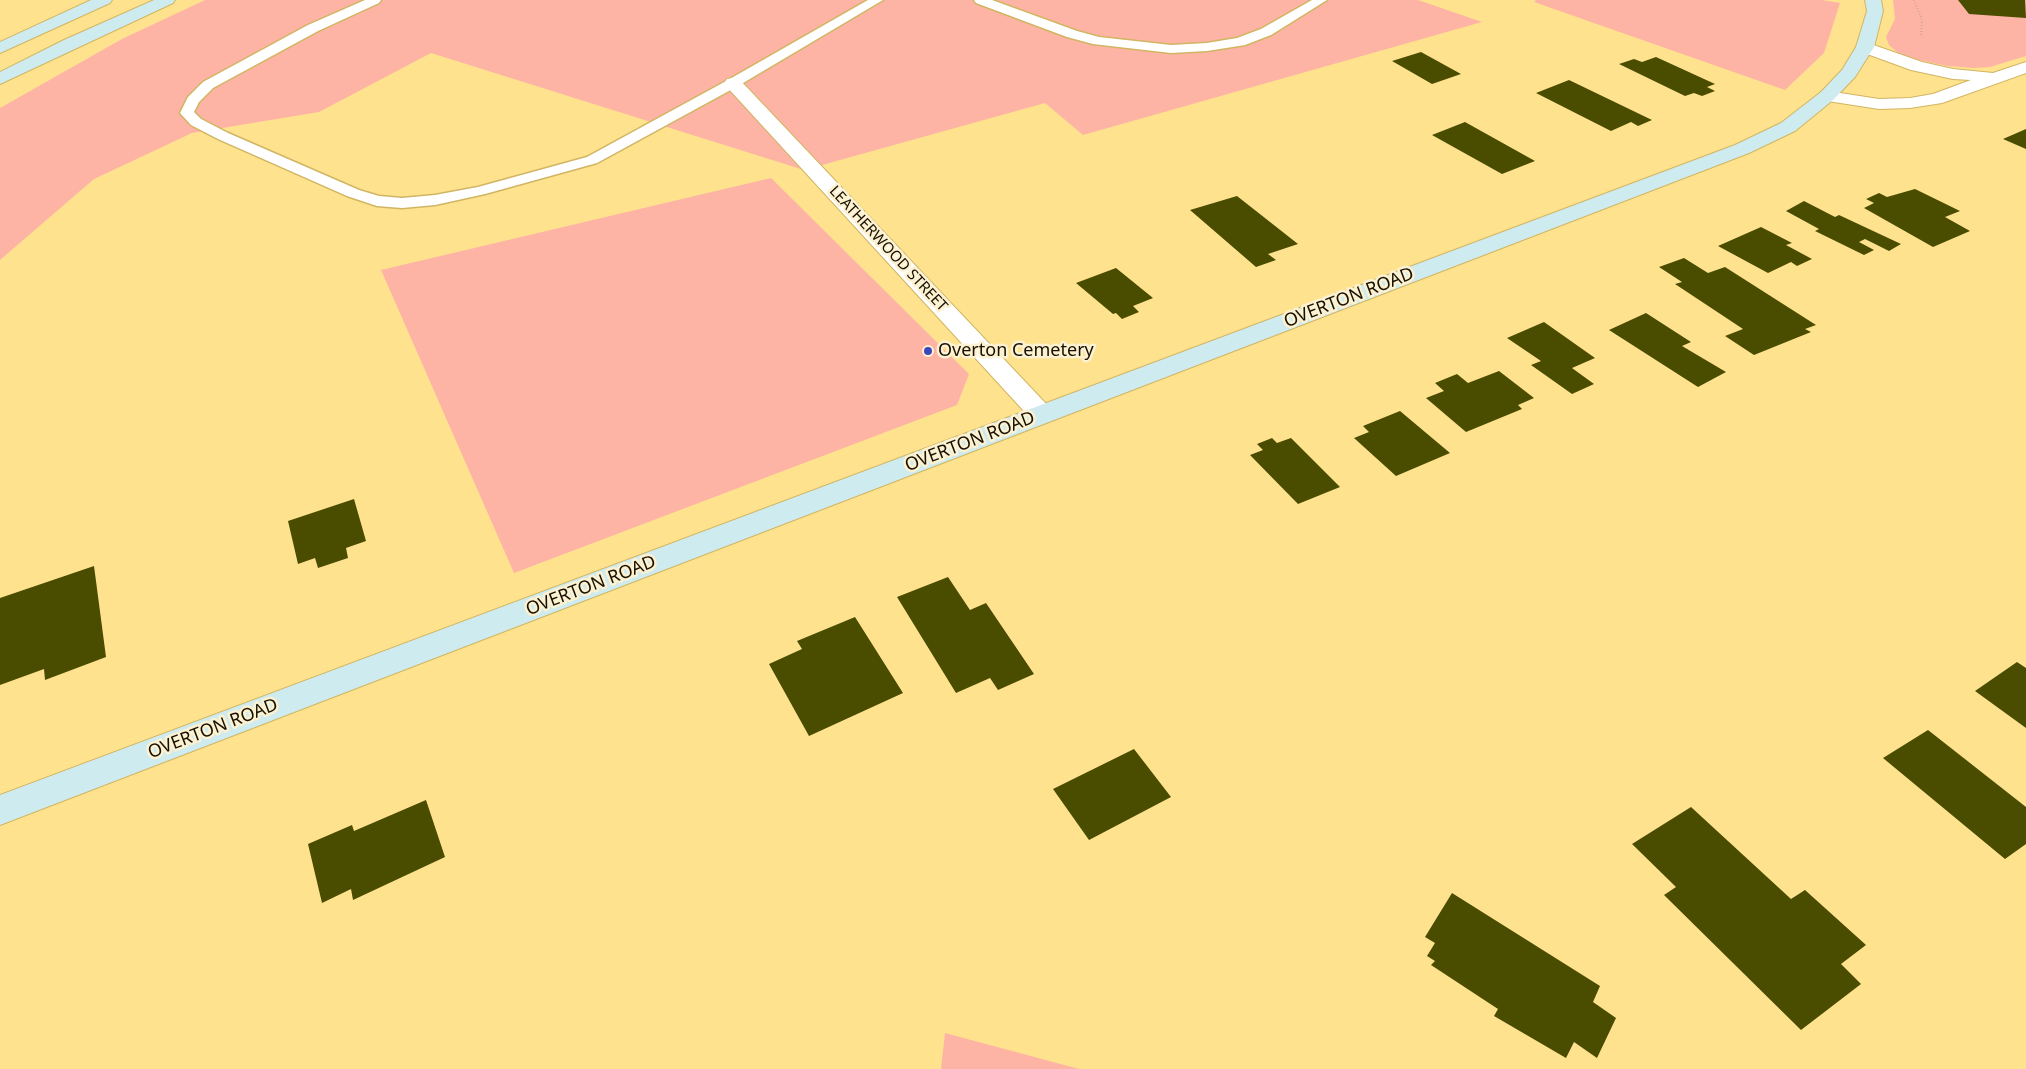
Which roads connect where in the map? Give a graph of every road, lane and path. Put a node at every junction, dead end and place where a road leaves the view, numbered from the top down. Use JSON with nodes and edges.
{"nodes":[{"id":1,"x":104,"y":0,"type":"edge"},
{"id":2,"x":167,"y":0,"type":"edge"},
{"id":3,"x":375,"y":0,"type":"edge"},
{"id":4,"x":877,"y":0,"type":"edge"},
{"id":5,"x":980,"y":0,"type":"edge"},
{"id":6,"x":1322,"y":0,"type":"edge"},
{"id":7,"x":1874,"y":0,"type":"edge"},
{"id":8,"x":29,"y":34,"type":"junction"},
{"id":9,"x":70,"y":44,"type":"junction"},
{"id":10,"x":1865,"y":47,"type":"junction"},
{"id":11,"x":0,"y":48,"type":"edge"},
{"id":12,"x":2026,"y":67,"type":"edge"},
{"id":13,"x":1999,"y":77,"type":"junction"},
{"id":14,"x":0,"y":79,"type":"edge"},
{"id":15,"x":734,"y":83,"type":"junction"},
{"id":16,"x":1827,"y":96,"type":"junction"},
{"id":17,"x":1042,"y":415,"type":"junction"},
{"id":18,"x":0,"y":810,"type":"edge"}],
"edges":[{"from":1,"to":8,"type":"street"},
{"from":2,"to":9,"type":"street"},
{"from":3,"to":15,"type":"lane"},
{"from":4,"to":15,"type":"lane"},
{"from":5,"to":6,"type":"lane"},
{"from":7,"to":10,"type":"street","name":"OVERTON ROAD"},
{"from":8,"to":9,"type":"street"},
{"from":8,"to":11,"type":"street"},
{"from":9,"to":14,"type":"street"},
{"from":10,"to":13,"type":"street"},
{"from":10,"to":16,"type":"street","name":"OVERTON ROAD"},
{"from":12,"to":13,"type":"street"},
{"from":13,"to":16,"type":"street"},
{"from":15,"to":17,"type":"street","name":"LEATHERWOOD STREET"},
{"from":16,"to":17,"type":"street","name":"OVERTON ROAD"},
{"from":17,"to":18,"type":"street","name":"OVERTON ROAD"}]}
